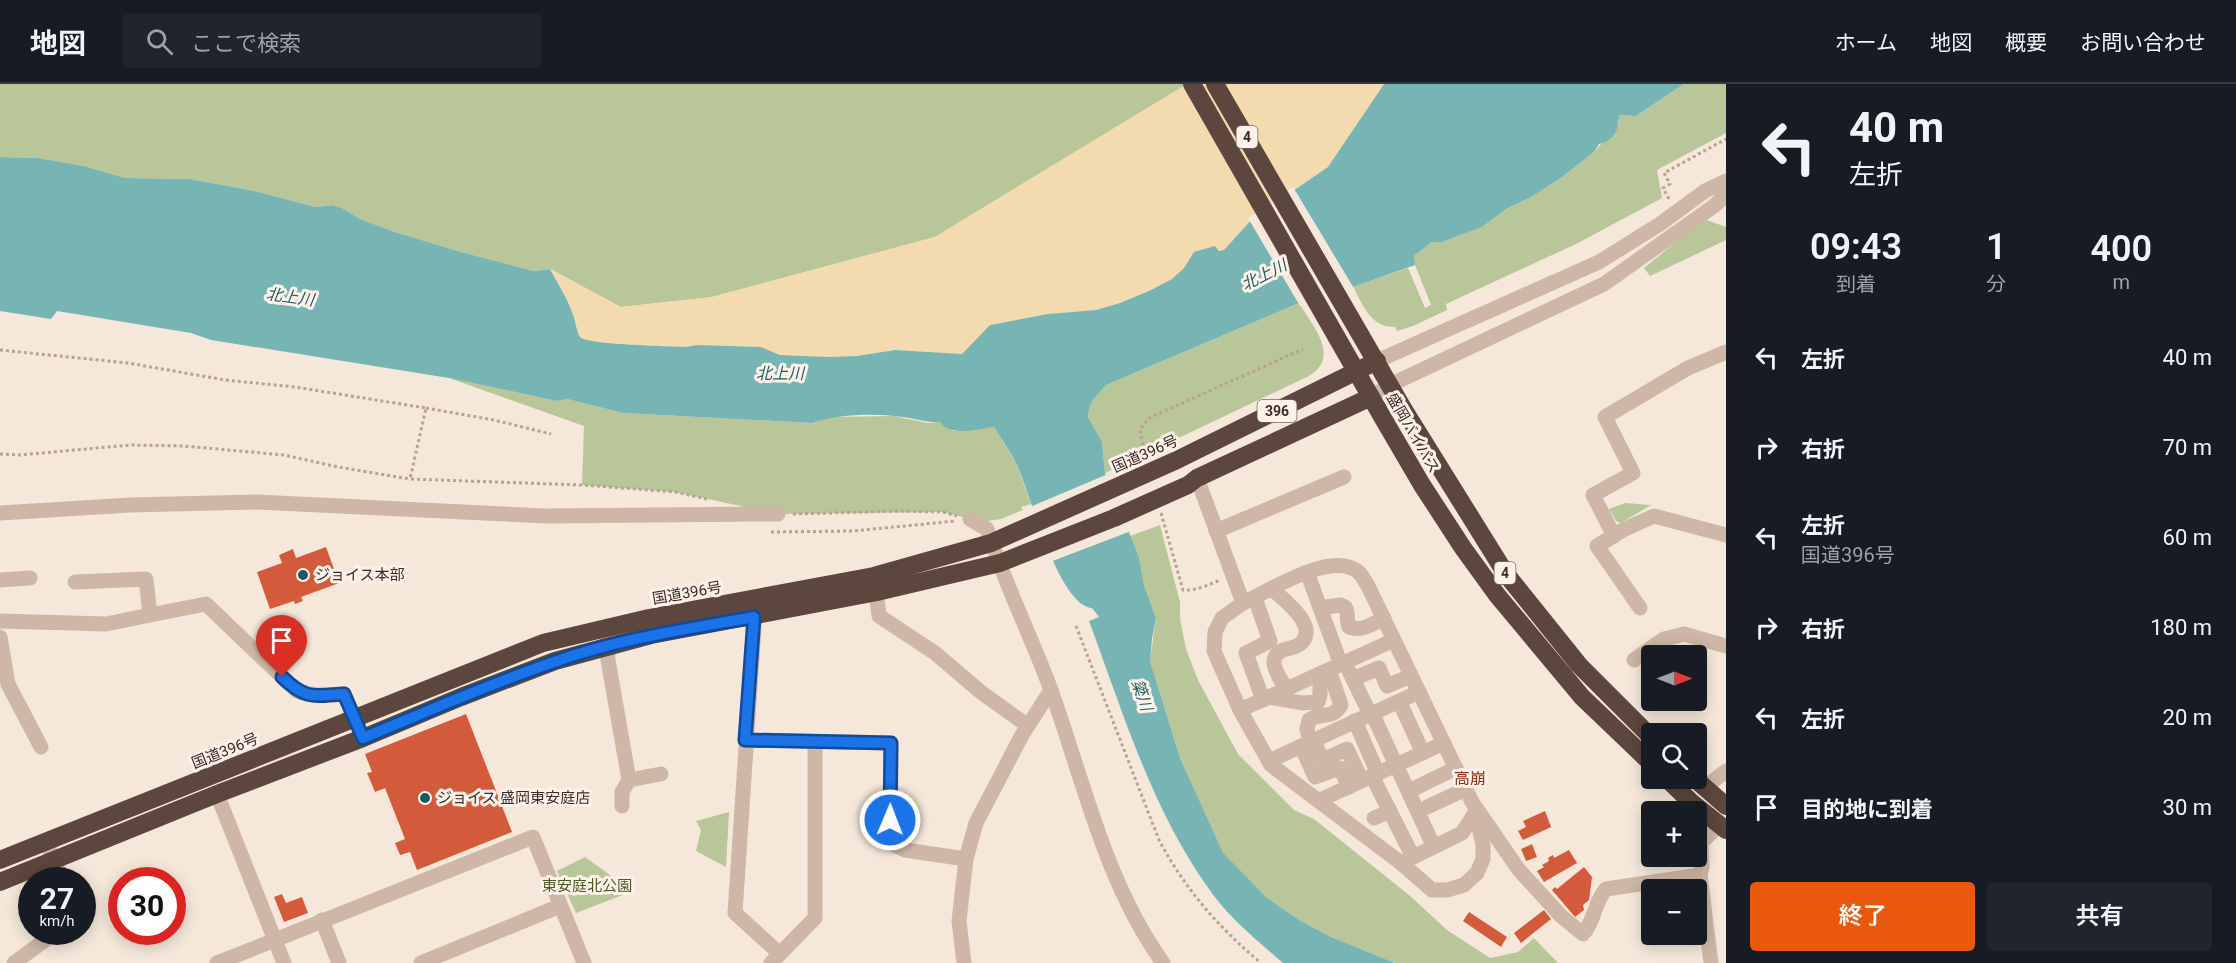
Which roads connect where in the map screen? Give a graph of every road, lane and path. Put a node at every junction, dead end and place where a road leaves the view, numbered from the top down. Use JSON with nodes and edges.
{"nodes":[{"id":1,"x":1192,"y":84,"type":"edge"},
{"id":2,"x":1215,"y":84,"type":"edge"},
{"id":3,"x":1726,"y":139,"type":"edge"},
{"id":4,"x":1726,"y":181,"type":"edge"},
{"id":5,"x":1705,"y":191,"type":"junction"},
{"id":6,"x":1726,"y":195,"type":"edge"},
{"id":7,"x":1671,"y":204,"type":"dead end"},
{"id":8,"x":1720,"y":209,"type":"edge"},
{"id":9,"x":0,"y":350,"type":"edge"},
{"id":10,"x":1726,"y":352,"type":"edge"},
{"id":11,"x":1377,"y":361,"type":"junction"},
{"id":12,"x":1357,"y":371,"type":"junction"},
{"id":13,"x":1390,"y":385,"type":"junction"},
{"id":14,"x":1371,"y":397,"type":"junction"},
{"id":15,"x":426,"y":408,"type":"junction"},
{"id":16,"x":552,"y":434,"type":"dead end"},
{"id":17,"x":0,"y":454,"type":"edge"},
{"id":18,"x":1344,"y":477,"type":"dead end"},
{"id":19,"x":410,"y":479,"type":"junction"},
{"id":20,"x":1192,"y":481,"type":"junction"},
{"id":21,"x":709,"y":499,"type":"dead end"},
{"id":22,"x":0,"y":513,"type":"edge"},
{"id":23,"x":778,"y":514,"type":"joint"},
{"id":24,"x":970,"y":519,"type":"junction"},
{"id":25,"x":771,"y":531,"type":"dead end"},
{"id":26,"x":1216,"y":531,"type":"junction"},
{"id":27,"x":1726,"y":535,"type":"edge"},
{"id":28,"x":1614,"y":536,"type":"junction"},
{"id":29,"x":999,"y":540,"type":"junction"},
{"id":30,"x":1008,"y":560,"type":"junction"},
{"id":31,"x":1307,"y":572,"type":"junction"},
{"id":32,"x":30,"y":578,"type":"dead end"},
{"id":33,"x":0,"y":580,"type":"edge"},
{"id":34,"x":75,"y":582,"type":"dead end"},
{"id":35,"x":875,"y":584,"type":"junction"},
{"id":36,"x":1272,"y":589,"type":"junction"},
{"id":37,"x":1249,"y":600,"type":"junction"},
{"id":38,"x":754,"y":608,"type":"junction"},
{"id":39,"x":1320,"y":608,"type":"junction"},
{"id":40,"x":1641,"y":608,"type":"dead end"},
{"id":41,"x":150,"y":615,"type":"junction"},
{"id":42,"x":1383,"y":618,"type":"junction"},
{"id":43,"x":0,"y":621,"type":"edge"},
{"id":44,"x":1076,"y":626,"type":"dead end"},
{"id":45,"x":607,"y":628,"type":"junction"},
{"id":46,"x":0,"y":638,"type":"edge"},
{"id":47,"x":1394,"y":640,"type":"junction"},
{"id":48,"x":1726,"y":646,"type":"edge"},
{"id":49,"x":607,"y":647,"type":"junction"},
{"id":50,"x":1634,"y":660,"type":"dead end"},
{"id":51,"x":1334,"y":668,"type":"junction"},
{"id":52,"x":1411,"y":676,"type":"junction"},
{"id":53,"x":1353,"y":679,"type":"junction"},
{"id":54,"x":1287,"y":689,"type":"junction"},
{"id":55,"x":1051,"y":690,"type":"junction"},
{"id":56,"x":1419,"y":692,"type":"junction"},
{"id":57,"x":1267,"y":698,"type":"junction"},
{"id":58,"x":1399,"y":701,"type":"junction"},
{"id":59,"x":1240,"y":711,"type":"junction"},
{"id":60,"x":1371,"y":714,"type":"junction"},
{"id":61,"x":355,"y":718,"type":"junction"},
{"id":62,"x":1355,"y":721,"type":"junction"},
{"id":63,"x":1028,"y":726,"type":"junction"},
{"id":64,"x":1641,"y":727,"type":"edge"},
{"id":65,"x":363,"y":738,"type":"junction"},
{"id":66,"x":745,"y":740,"type":"junction"},
{"id":67,"x":815,"y":743,"type":"junction"},
{"id":68,"x":1308,"y":743,"type":"junction"},
{"id":69,"x":1444,"y":743,"type":"junction"},
{"id":70,"x":41,"y":747,"type":"dead end"},
{"id":71,"x":1423,"y":753,"type":"junction"},
{"id":72,"x":1641,"y":753,"type":"edge"},
{"id":73,"x":1269,"y":761,"type":"junction"},
{"id":74,"x":1397,"y":765,"type":"junction"},
{"id":75,"x":1456,"y":768,"type":"junction"},
{"id":76,"x":1726,"y":771,"type":"edge"},
{"id":77,"x":661,"y":774,"type":"dead end"},
{"id":78,"x":1707,"y":779,"type":"edge"},
{"id":79,"x":629,"y":780,"type":"junction"},
{"id":80,"x":1365,"y":780,"type":"junction"},
{"id":81,"x":1679,"y":789,"type":"edge"},
{"id":82,"x":1706,"y":789,"type":"edge"},
{"id":83,"x":1409,"y":791,"type":"junction"},
{"id":84,"x":217,"y":794,"type":"junction"},
{"id":85,"x":1320,"y":800,"type":"junction"},
{"id":86,"x":1471,"y":801,"type":"junction"},
{"id":87,"x":622,"y":806,"type":"dead end"},
{"id":88,"x":1726,"y":806,"type":"edge"},
{"id":89,"x":1427,"y":807,"type":"dead end"},
{"id":90,"x":1390,"y":811,"type":"junction"},
{"id":91,"x":1374,"y":818,"type":"dead end"},
{"id":92,"x":1723,"y":828,"type":"edge"},
{"id":93,"x":46,"y":842,"type":"junction"},
{"id":94,"x":1434,"y":847,"type":"junction"},
{"id":95,"x":966,"y":859,"type":"junction"},
{"id":96,"x":0,"y":860,"type":"edge"},
{"id":97,"x":1407,"y":860,"type":"junction"},
{"id":98,"x":54,"y":861,"type":"junction"},
{"id":99,"x":57,"y":867,"type":"edge"},
{"id":100,"x":1700,"y":875,"type":"junction"},
{"id":101,"x":0,"y":882,"type":"edge"},
{"id":102,"x":560,"y":906,"type":"junction"},
{"id":103,"x":322,"y":920,"type":"junction"},
{"id":104,"x":274,"y":939,"type":"junction"},
{"id":105,"x":38,"y":945,"type":"edge"},
{"id":106,"x":775,"y":958,"type":"edge"},
{"id":107,"x":223,"y":962,"type":"edge"},
{"id":108,"x":14,"y":963,"type":"edge"},
{"id":109,"x":284,"y":963,"type":"edge"},
{"id":110,"x":339,"y":963,"type":"edge"},
{"id":111,"x":421,"y":963,"type":"edge"},
{"id":112,"x":584,"y":963,"type":"edge"},
{"id":113,"x":964,"y":963,"type":"edge"},
{"id":114,"x":1163,"y":963,"type":"edge"},
{"id":115,"x":1261,"y":963,"type":"edge"},
{"id":116,"x":1711,"y":963,"type":"edge"}],
"edges":[{"from":1,"to":12,"type":"highway","name":"盛岡バイパス","number":"4"},
{"from":2,"to":11,"type":"highway","name":"盛岡バイパス","number":"4"},
{"from":3,"to":7,"type":"path"},
{"from":4,"to":5,"type":"street"},
{"from":5,"to":8,"type":"street"},
{"from":5,"to":11,"type":"street"},
{"from":6,"to":8,"type":"street"},
{"from":8,"to":13,"type":"street"},
{"from":9,"to":15,"type":"path"},
{"from":10,"to":28,"type":"street"},
{"from":11,"to":12,"type":"highway","name":"国道396号","number":"396"},
{"from":11,"to":13,"type":"highway","name":"盛岡バイパス","number":"4"},
{"from":12,"to":14,"type":"highway","name":"盛岡バイパス","number":"4"},
{"from":12,"to":29,"type":"highway","name":"国道396号","number":"396"},
{"from":13,"to":14,"type":"street"},
{"from":13,"to":64,"type":"highway","name":"盛岡バイパス","number":"4"},
{"from":14,"to":20,"type":"highway","name":"国道396号","number":"396"},
{"from":14,"to":72,"type":"highway","name":"盛岡バイパス","number":"4"},
{"from":15,"to":16,"type":"path"},
{"from":15,"to":19,"type":"path"},
{"from":17,"to":19,"type":"path"},
{"from":18,"to":26,"type":"street"},
{"from":19,"to":21,"type":"path"},
{"from":20,"to":26,"type":"street"},
{"from":20,"to":30,"type":"highway","name":"国道396号","number":"396"},
{"from":22,"to":23,"type":"street"},
{"from":23,"to":24,"type":"path"},
{"from":24,"to":25,"type":"path"},
{"from":24,"to":29,"type":"street"},
{"from":26,"to":37,"type":"street"},
{"from":27,"to":28,"type":"street"},
{"from":28,"to":40,"type":"street"},
{"from":29,"to":30,"type":"street"},
{"from":29,"to":35,"type":"highway","name":"国道396号","number":"396"},
{"from":30,"to":35,"type":"highway","name":"国道396号","number":"396"},
{"from":30,"to":55,"type":"street"},
{"from":31,"to":36,"type":"street"},
{"from":31,"to":39,"type":"street"},
{"from":31,"to":42,"type":"street"},
{"from":32,"to":33,"type":"street"},
{"from":34,"to":41,"type":"street"},
{"from":35,"to":38,"type":"highway","name":"国道396号","number":"396"},
{"from":35,"to":63,"type":"street"},
{"from":36,"to":37,"type":"street"},
{"from":36,"to":54,"type":"street"},
{"from":37,"to":57,"type":"street"},
{"from":37,"to":59,"type":"street"},
{"from":38,"to":45,"type":"highway","name":"国道396号","number":"396"},
{"from":38,"to":49,"type":"highway","name":"国道396号","number":"396"},
{"from":38,"to":66,"type":"street"},
{"from":39,"to":42,"type":"street"},
{"from":39,"to":51,"type":"street"},
{"from":41,"to":43,"type":"street"},
{"from":41,"to":61,"type":"street"},
{"from":42,"to":47,"type":"street"},
{"from":44,"to":115,"type":"path"},
{"from":45,"to":49,"type":"street"},
{"from":45,"to":61,"type":"highway","name":"国道396号","number":"396"},
{"from":46,"to":70,"type":"street"},
{"from":47,"to":51,"type":"street"},
{"from":47,"to":52,"type":"street"},
{"from":48,"to":50,"type":"street"},
{"from":49,"to":65,"type":"highway","name":"国道396号","number":"396"},
{"from":49,"to":79,"type":"street"},
{"from":51,"to":53,"type":"street"},
{"from":51,"to":54,"type":"street"},
{"from":51,"to":57,"type":"street"},
{"from":51,"to":68,"type":"street"},
{"from":52,"to":53,"type":"street"},
{"from":52,"to":56,"type":"street"},
{"from":53,"to":60,"type":"street"},
{"from":54,"to":57,"type":"street"},
{"from":55,"to":63,"type":"street"},
{"from":55,"to":114,"type":"street"},
{"from":56,"to":58,"type":"street"},
{"from":56,"to":69,"type":"street"},
{"from":57,"to":59,"type":"street"},
{"from":58,"to":60,"type":"street"},
{"from":58,"to":71,"type":"street"},
{"from":59,"to":73,"type":"street"},
{"from":60,"to":62,"type":"street"},
{"from":60,"to":74,"type":"street"},
{"from":61,"to":65,"type":"street"},
{"from":61,"to":93,"type":"highway","name":"国道396号","number":"396"},
{"from":62,"to":68,"type":"street"},
{"from":62,"to":80,"type":"street"},
{"from":63,"to":95,"type":"street"},
{"from":65,"to":84,"type":"highway","name":"国道396号","number":"396"},
{"from":66,"to":67,"type":"street"},
{"from":66,"to":106,"type":"street"},
{"from":67,"to":95,"type":"street"},
{"from":67,"to":106,"type":"street"},
{"from":68,"to":73,"type":"street"},
{"from":68,"to":80,"type":"street"},
{"from":69,"to":71,"type":"street"},
{"from":69,"to":75,"type":"street"},
{"from":71,"to":74,"type":"street"},
{"from":73,"to":85,"type":"street"},
{"from":74,"to":80,"type":"street"},
{"from":74,"to":83,"type":"street"},
{"from":75,"to":83,"type":"street"},
{"from":75,"to":86,"type":"street"},
{"from":76,"to":78,"type":"street"},
{"from":77,"to":79,"type":"street"},
{"from":79,"to":87,"type":"street"},
{"from":80,"to":85,"type":"street"},
{"from":80,"to":90,"type":"street"},
{"from":81,"to":92,"type":"highway"},
{"from":82,"to":88,"type":"highway"},
{"from":83,"to":94,"type":"street"},
{"from":84,"to":98,"type":"highway","name":"国道396号","number":"396"},
{"from":84,"to":104,"type":"street"},
{"from":85,"to":97,"type":"street"},
{"from":86,"to":89,"type":"street"},
{"from":86,"to":94,"type":"street"},
{"from":86,"to":97,"type":"street"},
{"from":86,"to":100,"type":"street"},
{"from":90,"to":91,"type":"street"},
{"from":90,"to":97,"type":"street"},
{"from":92,"to":100,"type":"street"},
{"from":93,"to":96,"type":"highway","name":"国道396号","number":"396"},
{"from":93,"to":98,"type":"street"},
{"from":94,"to":97,"type":"street"},
{"from":95,"to":113,"type":"street"},
{"from":98,"to":99,"type":"street"},
{"from":98,"to":101,"type":"highway","name":"国道396号","number":"396"},
{"from":100,"to":116,"type":"street"},
{"from":102,"to":103,"type":"street"},
{"from":102,"to":111,"type":"street"},
{"from":102,"to":112,"type":"street"},
{"from":103,"to":104,"type":"street"},
{"from":103,"to":110,"type":"street"},
{"from":104,"to":107,"type":"street"},
{"from":104,"to":109,"type":"street"},
{"from":105,"to":108,"type":"street"}]}
